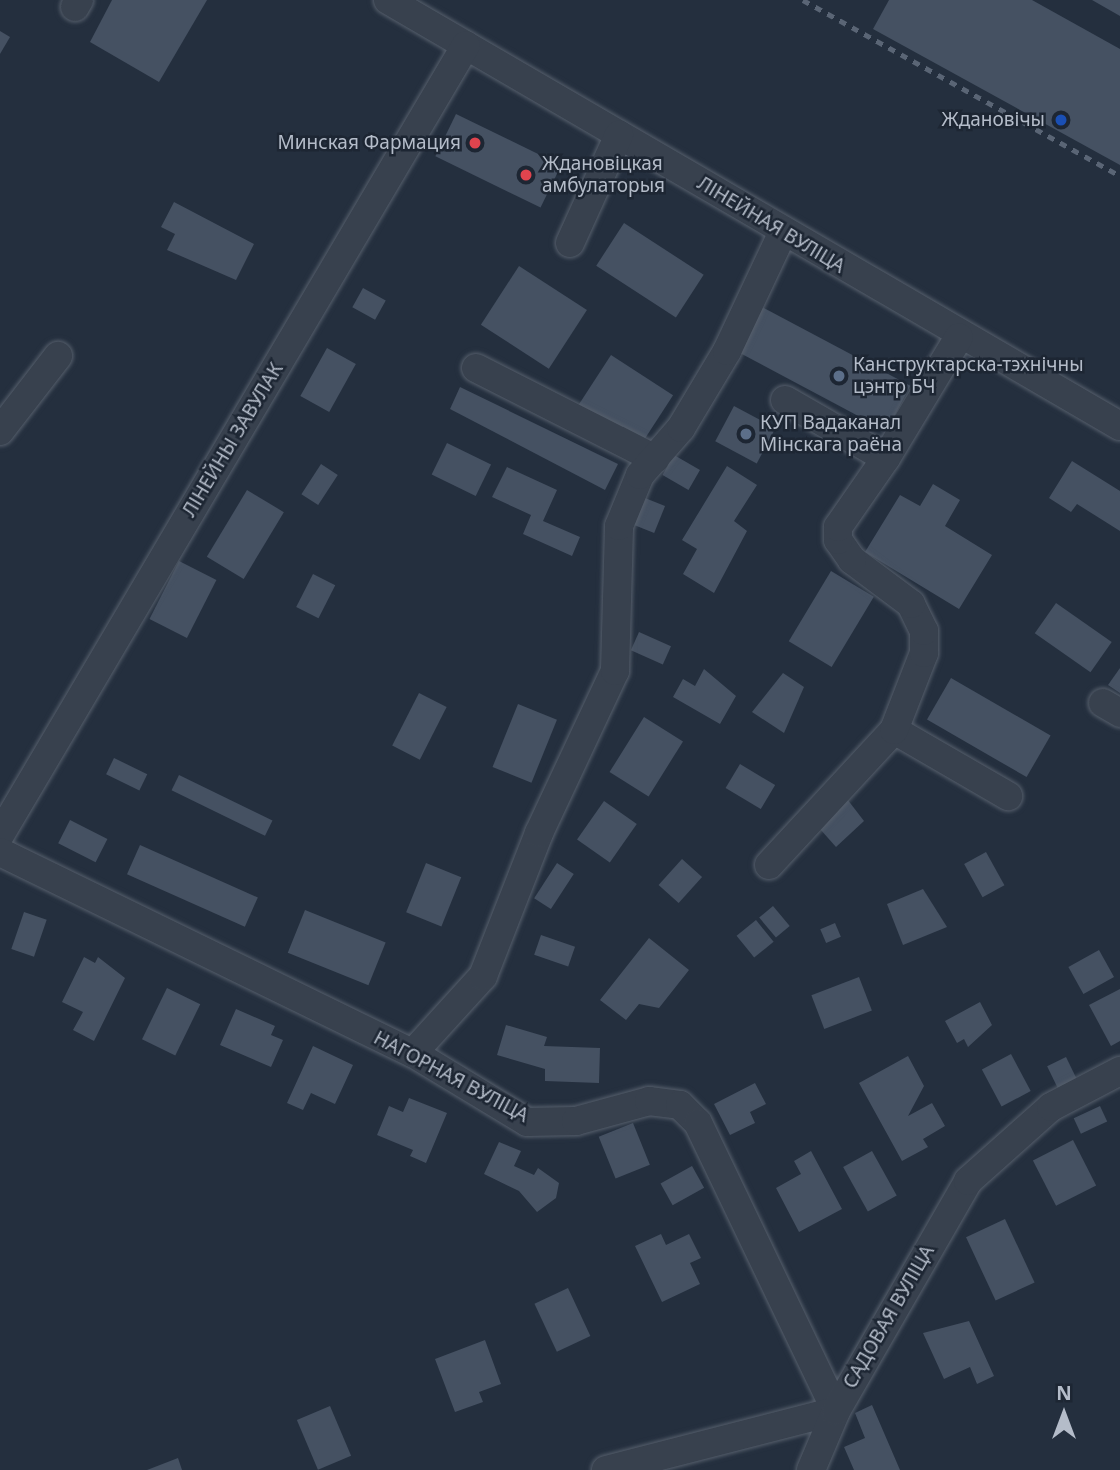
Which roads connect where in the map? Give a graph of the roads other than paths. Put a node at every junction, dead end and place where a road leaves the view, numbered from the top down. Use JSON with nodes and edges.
{"nodes":[{"id":1,"x":388,"y":0,"type":"edge"},
{"id":2,"x":466,"y":46,"type":"junction"},
{"id":3,"x":619,"y":135,"type":"junction"},
{"id":4,"x":783,"y":232,"type":"junction"},
{"id":5,"x":570,"y":243,"type":"dead end"},
{"id":6,"x":958,"y":337,"type":"junction"},
{"id":7,"x":58,"y":356,"type":"dead end"},
{"id":8,"x":476,"y":368,"type":"dead end"},
{"id":9,"x":785,"y":400,"type":"dead end"},
{"id":10,"x":1120,"y":426,"type":"edge"},
{"id":11,"x":0,"y":431,"type":"edge"},
{"id":12,"x":886,"y":458,"type":"junction"},
{"id":13,"x":655,"y":459,"type":"junction"},
{"id":14,"x":894,"y":730,"type":"junction"},
{"id":15,"x":1008,"y":796,"type":"dead end"},
{"id":16,"x":0,"y":835,"type":"edge"},
{"id":17,"x":0,"y":852,"type":"edge"},
{"id":18,"x":769,"y":865,"type":"dead end"},
{"id":19,"x":413,"y":1053,"type":"junction"},
{"id":20,"x":1120,"y":1071,"type":"edge"},
{"id":21,"x":836,"y":1411,"type":"junction"},
{"id":22,"x":606,"y":1470,"type":"edge"},
{"id":23,"x":811,"y":1470,"type":"edge"}],
"edges":[{"from":1,"to":2,"type":"street","name":"ЛІНЕЙНАЯ ВУЛІЦА"},
{"from":2,"to":3,"type":"street","name":"ЛІНЕЙНАЯ ВУЛІЦА"},
{"from":2,"to":16,"type":"street","name":"ЛІНЕЙНЫ ЗАВУЛАК"},
{"from":3,"to":4,"type":"street","name":"ЛІНЕЙНАЯ ВУЛІЦА"},
{"from":3,"to":5,"type":"street"},
{"from":4,"to":6,"type":"street","name":"ЛІНЕЙНАЯ ВУЛІЦА"},
{"from":4,"to":13,"type":"street"},
{"from":6,"to":10,"type":"street","name":"ЛІНЕЙНАЯ ВУЛІЦА"},
{"from":6,"to":12,"type":"street"},
{"from":7,"to":11,"type":"street"},
{"from":8,"to":13,"type":"street"},
{"from":9,"to":12,"type":"street"},
{"from":12,"to":14,"type":"street"},
{"from":13,"to":19,"type":"street"},
{"from":14,"to":15,"type":"street"},
{"from":14,"to":18,"type":"street"},
{"from":17,"to":19,"type":"street","name":"НАГОРНАЯ ВУЛІЦА"},
{"from":19,"to":21,"type":"street","name":"НАГОРНАЯ ВУЛІЦА"},
{"from":20,"to":21,"type":"street","name":"САДОВАЯ ВУЛІЦА"},
{"from":21,"to":22,"type":"street","name":"САДОВАЯ ВУЛІЦА"},
{"from":21,"to":23,"type":"street"}]}
